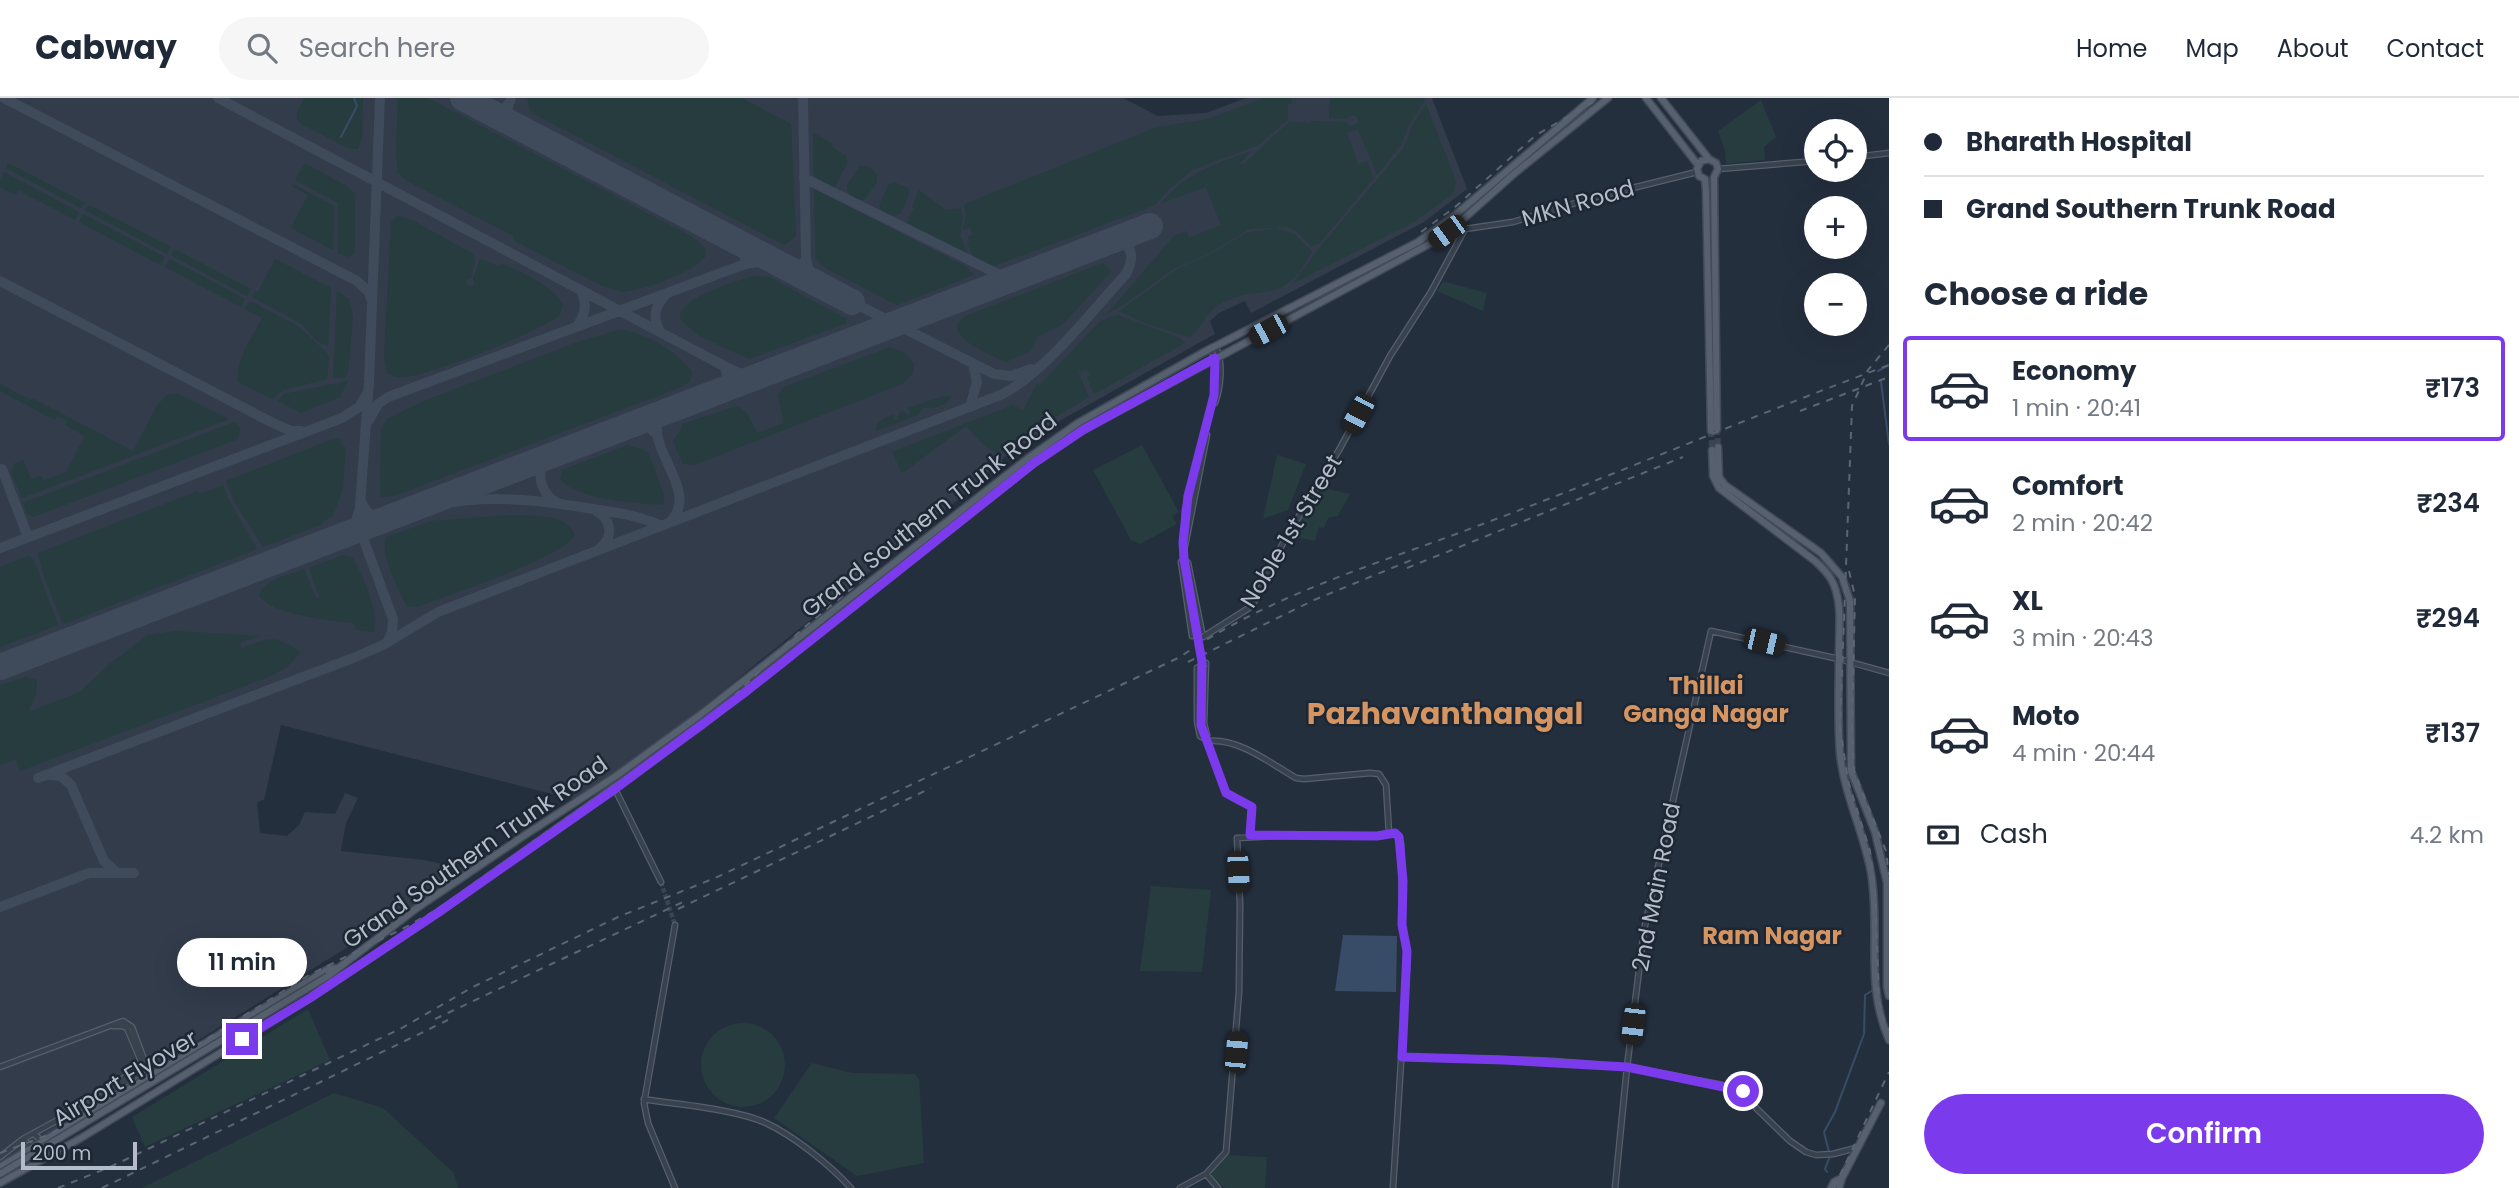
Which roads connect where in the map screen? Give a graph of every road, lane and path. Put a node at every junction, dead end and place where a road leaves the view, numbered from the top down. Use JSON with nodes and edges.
{"nodes":[{"id":1,"x":1593,"y":98,"type":"edge"},
{"id":2,"x":1608,"y":98,"type":"edge"},
{"id":3,"x":1646,"y":98,"type":"edge"},
{"id":4,"x":1661,"y":98,"type":"edge"},
{"id":5,"x":1889,"y":153,"type":"edge"},
{"id":6,"x":1867,"y":156,"type":"edge"},
{"id":7,"x":1709,"y":159,"type":"junction"},
{"id":8,"x":1804,"y":162,"type":"edge"},
{"id":9,"x":1698,"y":168,"type":"junction"},
{"id":10,"x":1718,"y":169,"type":"junction"},
{"id":11,"x":1714,"y":177,"type":"junction"},
{"id":12,"x":1705,"y":179,"type":"junction"},
{"id":13,"x":1454,"y":216,"type":"junction"},
{"id":14,"x":1460,"y":222,"type":"junction"},
{"id":15,"x":1465,"y":229,"type":"junction"},
{"id":16,"x":1421,"y":245,"type":"junction"},
{"id":17,"x":1711,"y":304,"type":"junction"},
{"id":18,"x":1213,"y":348,"type":"junction"},
{"id":19,"x":1217,"y":357,"type":"junction"},
{"id":20,"x":1714,"y":430,"type":"tunnel mouth"},
{"id":21,"x":1184,"y":559,"type":"junction"},
{"id":22,"x":1202,"y":631,"type":"junction"},
{"id":23,"x":1839,"y":659,"type":"junction"},
{"id":24,"x":1849,"y":663,"type":"junction"},
{"id":25,"x":1889,"y":673,"type":"edge"},
{"id":26,"x":1208,"y":740,"type":"junction"},
{"id":27,"x":1852,"y":771,"type":"junction"},
{"id":28,"x":1843,"y":774,"type":"junction"},
{"id":29,"x":615,"y":789,"type":"junction"},
{"id":30,"x":1871,"y":821,"type":"junction"},
{"id":31,"x":1860,"y":825,"type":"junction"},
{"id":32,"x":1389,"y":833,"type":"junction"},
{"id":33,"x":1250,"y":835,"type":"junction"},
{"id":34,"x":661,"y":882,"type":"tunnel mouth"},
{"id":35,"x":675,"y":925,"type":"tunnel mouth"},
{"id":36,"x":340,"y":968,"type":"junction"},
{"id":37,"x":1889,"y":996,"type":"edge"},
{"id":38,"x":1889,"y":1040,"type":"edge"},
{"id":39,"x":1402,"y":1057,"type":"junction"},
{"id":40,"x":1627,"y":1067,"type":"junction"},
{"id":41,"x":0,"y":1068,"type":"edge"},
{"id":42,"x":102,"y":1096,"type":"junction"},
{"id":43,"x":644,"y":1099,"type":"junction"},
{"id":44,"x":1881,"y":1102,"type":"dead end"},
{"id":45,"x":34,"y":1134,"type":"junction"},
{"id":46,"x":23,"y":1139,"type":"junction"},
{"id":47,"x":43,"y":1142,"type":"junction"},
{"id":48,"x":33,"y":1148,"type":"junction"},
{"id":49,"x":1856,"y":1149,"type":"junction"},
{"id":50,"x":55,"y":1152,"type":"junction"},
{"id":51,"x":0,"y":1157,"type":"edge"},
{"id":52,"x":44,"y":1158,"type":"junction"},
{"id":53,"x":0,"y":1167,"type":"edge"},
{"id":54,"x":0,"y":1174,"type":"edge"},
{"id":55,"x":1206,"y":1174,"type":"junction"},
{"id":56,"x":1842,"y":1178,"type":"junction"},
{"id":57,"x":0,"y":1183,"type":"edge"},
{"id":58,"x":675,"y":1188,"type":"edge"},
{"id":59,"x":851,"y":1188,"type":"edge"},
{"id":60,"x":1180,"y":1188,"type":"edge"},
{"id":61,"x":1218,"y":1188,"type":"edge"},
{"id":62,"x":1393,"y":1188,"type":"edge"},
{"id":63,"x":1615,"y":1188,"type":"edge"},
{"id":64,"x":1831,"y":1188,"type":"edge"},
{"id":65,"x":1839,"y":1188,"type":"edge"}],
"edges":[{"from":1,"to":13,"type":"main road","name":"Grand Southern Trunk Road"},
{"from":2,"to":14,"type":"main road","name":"Grand Southern Trunk Road"},
{"from":3,"to":9,"type":"main road"},
{"from":4,"to":7,"type":"main road"},
{"from":5,"to":6,"type":"street"},
{"from":7,"to":9,"type":"main road"},
{"from":7,"to":10,"type":"main road"},
{"from":8,"to":10,"type":"street"},
{"from":9,"to":12,"type":"main road"},
{"from":9,"to":15,"type":"street","name":"MKN Road"},
{"from":10,"to":11,"type":"main road"},
{"from":11,"to":12,"type":"main road"},
{"from":11,"to":17,"type":"main road"},
{"from":12,"to":17,"type":"main road"},
{"from":13,"to":14,"type":"main road"},
{"from":13,"to":16,"type":"main road","name":"Grand Southern Trunk Road"},
{"from":14,"to":15,"type":"street"},
{"from":14,"to":16,"type":"main road","name":"Grand Southern Trunk Road"},
{"from":15,"to":22,"type":"street","name":"Noble 1st Street"},
{"from":16,"to":18,"type":"main road","name":"Grand Southern Trunk Road"},
{"from":16,"to":19,"type":"main road","name":"Grand Southern Trunk Road"},
{"from":17,"to":20,"type":"main road"},
{"from":18,"to":19,"type":"street"},
{"from":18,"to":36,"type":"main road","name":"Grand Southern Trunk Road"},
{"from":19,"to":21,"type":"street"},
{"from":19,"to":29,"type":"main road","name":"Grand Southern Trunk Road"},
{"from":21,"to":22,"type":"street"},
{"from":21,"to":22,"type":"street","bridge":true},
{"from":21,"to":26,"type":"street"},
{"from":23,"to":24,"type":"street"},
{"from":23,"to":24,"type":"main road"},
{"from":23,"to":28,"type":"main road"},
{"from":23,"to":40,"type":"street","name":"2nd Main Road"},
{"from":24,"to":25,"type":"street"},
{"from":24,"to":27,"type":"main road"},
{"from":26,"to":26,"type":"street","bridge":true},
{"from":26,"to":32,"type":"street"},
{"from":26,"to":33,"type":"street"},
{"from":27,"to":28,"type":"main road"},
{"from":27,"to":30,"type":"main road"},
{"from":28,"to":31,"type":"main road"},
{"from":29,"to":34,"type":"street"},
{"from":29,"to":50,"type":"main road","name":"Grand Southern Trunk Road"},
{"from":30,"to":31,"type":"main road"},
{"from":30,"to":37,"type":"main road"},
{"from":31,"to":38,"type":"main road"},
{"from":32,"to":33,"type":"street"},
{"from":32,"to":39,"type":"street"},
{"from":33,"to":55,"type":"street"},
{"from":35,"to":43,"type":"street"},
{"from":36,"to":47,"type":"main road"},
{"from":36,"to":54,"type":"main road","name":"Airport Flyover","bridge":true},
{"from":39,"to":40,"type":"street"},
{"from":39,"to":62,"type":"street"},
{"from":40,"to":49,"type":"street"},
{"from":40,"to":63,"type":"street","name":"2nd Main Road"},
{"from":41,"to":42,"type":"street"},
{"from":41,"to":42,"type":"street"},
{"from":42,"to":45,"type":"street"},
{"from":43,"to":58,"type":"street"},
{"from":43,"to":59,"type":"street"},
{"from":44,"to":49,"type":"main road"},
{"from":45,"to":46,"type":"street"},
{"from":45,"to":47,"type":"street"},
{"from":46,"to":48,"type":"street"},
{"from":46,"to":51,"type":"street"},
{"from":47,"to":48,"type":"main road"},
{"from":47,"to":50,"type":"street"},
{"from":48,"to":52,"type":"street"},
{"from":48,"to":53,"type":"main road"},
{"from":49,"to":56,"type":"main road"},
{"from":50,"to":52,"type":"main road","name":"Grand Southern Trunk Road"},
{"from":52,"to":57,"type":"main road","name":"Grand Southern Trunk Road"},
{"from":55,"to":60,"type":"street"},
{"from":55,"to":61,"type":"street"},
{"from":56,"to":64,"type":"main road"},
{"from":56,"to":65,"type":"main road"}]}
